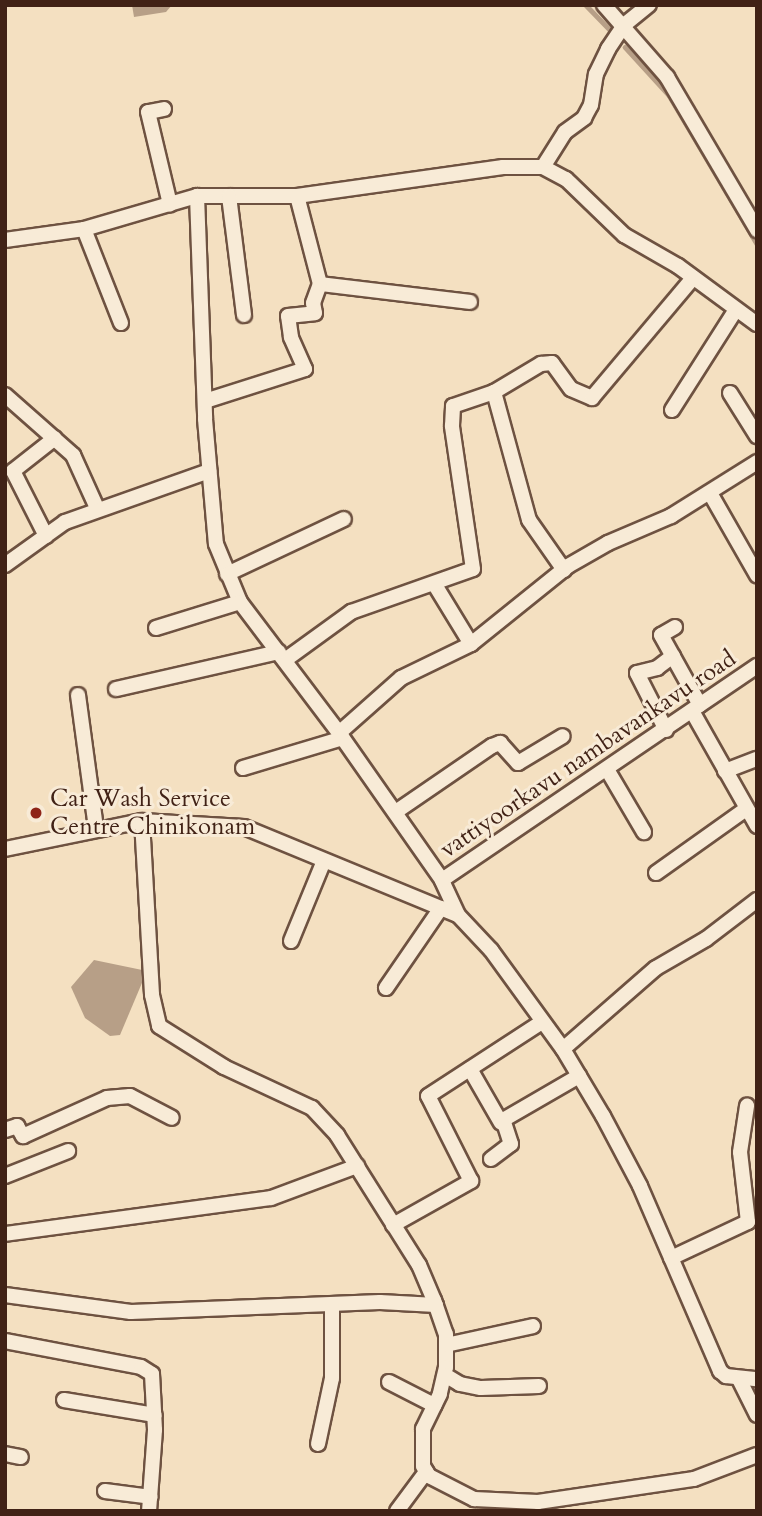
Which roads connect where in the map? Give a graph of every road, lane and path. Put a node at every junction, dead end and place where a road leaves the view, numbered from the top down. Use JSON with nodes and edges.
{"nodes":[{"id":1,"x":604,"y":5,"type":"edge"},
{"id":2,"x":649,"y":5,"type":"edge"},
{"id":3,"x":624,"y":25,"type":"junction"},
{"id":4,"x":164,"y":109,"type":"dead end"},
{"id":5,"x":543,"y":167,"type":"junction"},
{"id":6,"x":197,"y":196,"type":"junction"},
{"id":7,"x":229,"y":196,"type":"junction"},
{"id":8,"x":298,"y":196,"type":"junction"},
{"id":9,"x":170,"y":204,"type":"junction"},
{"id":10,"x":84,"y":229,"type":"junction"},
{"id":11,"x":757,"y":230,"type":"edge"},
{"id":12,"x":5,"y":240,"type":"edge"},
{"id":13,"x":693,"y":278,"type":"junction"},
{"id":14,"x":320,"y":284,"type":"junction"},
{"id":15,"x":470,"y":302,"type":"dead end"},
{"id":16,"x":735,"y":312,"type":"junction"},
{"id":17,"x":243,"y":315,"type":"dead end"},
{"id":18,"x":121,"y":323,"type":"dead end"},
{"id":19,"x":757,"y":324,"type":"edge"},
{"id":20,"x":494,"y":392,"type":"junction"},
{"id":21,"x":730,"y":393,"type":"dead end"},
{"id":22,"x":5,"y":395,"type":"edge"},
{"id":23,"x":205,"y":401,"type":"junction"},
{"id":24,"x":672,"y":410,"type":"dead end"},
{"id":25,"x":757,"y":436,"type":"edge"},
{"id":26,"x":55,"y":438,"type":"junction"},
{"id":27,"x":757,"y":461,"type":"edge"},
{"id":28,"x":209,"y":471,"type":"junction"},
{"id":29,"x":710,"y":493,"type":"junction"},
{"id":30,"x":97,"y":508,"type":"junction"},
{"id":31,"x":344,"y":519,"type":"dead end"},
{"id":32,"x":46,"y":536,"type":"junction"},
{"id":33,"x":5,"y":565,"type":"edge"},
{"id":34,"x":564,"y":570,"type":"junction"},
{"id":35,"x":227,"y":574,"type":"junction"},
{"id":36,"x":757,"y":575,"type":"edge"},
{"id":37,"x":435,"y":585,"type":"junction"},
{"id":38,"x":240,"y":602,"type":"junction"},
{"id":39,"x":675,"y":627,"type":"dead end"},
{"id":40,"x":156,"y":628,"type":"dead end"},
{"id":41,"x":471,"y":644,"type":"junction"},
{"id":42,"x":282,"y":656,"type":"junction"},
{"id":43,"x":673,"y":656,"type":"junction"},
{"id":44,"x":757,"y":666,"type":"edge"},
{"id":45,"x":116,"y":689,"type":"dead end"},
{"id":46,"x":78,"y":695,"type":"dead end"},
{"id":47,"x":696,"y":708,"type":"junction"},
{"id":48,"x":666,"y":730,"type":"junction"},
{"id":49,"x":341,"y":735,"type":"junction"},
{"id":50,"x":563,"y":736,"type":"dead end"},
{"id":51,"x":757,"y":759,"type":"edge"},
{"id":52,"x":243,"y":768,"type":"dead end"},
{"id":53,"x":608,"y":771,"type":"junction"},
{"id":54,"x":725,"y":771,"type":"junction"},
{"id":55,"x":746,"y":809,"type":"junction"},
{"id":56,"x":397,"y":811,"type":"junction"},
{"id":57,"x":142,"y":821,"type":"junction"},
{"id":58,"x":757,"y":826,"type":"edge"},
{"id":59,"x":96,"y":828,"type":"junction"},
{"id":60,"x":644,"y":831,"type":"dead end"},
{"id":61,"x":5,"y":849,"type":"edge"},
{"id":62,"x":323,"y":863,"type":"junction"},
{"id":63,"x":656,"y":873,"type":"dead end"},
{"id":64,"x":442,"y":880,"type":"junction"},
{"id":65,"x":757,"y":900,"type":"edge"},
{"id":66,"x":441,"y":908,"type":"junction"},
{"id":67,"x":458,"y":915,"type":"junction"},
{"id":68,"x":290,"y":941,"type":"dead end"},
{"id":69,"x":386,"y":988,"type":"dead end"},
{"id":70,"x":542,"y":1022,"type":"junction"},
{"id":71,"x":563,"y":1049,"type":"junction"},
{"id":72,"x":470,"y":1069,"type":"junction"},
{"id":73,"x":579,"y":1076,"type":"junction"},
{"id":74,"x":747,"y":1106,"type":"dead end"},
{"id":75,"x":172,"y":1118,"type":"dead end"},
{"id":76,"x":501,"y":1123,"type":"junction"},
{"id":77,"x":5,"y":1130,"type":"edge"},
{"id":78,"x":68,"y":1151,"type":"dead end"},
{"id":79,"x":491,"y":1159,"type":"dead end"},
{"id":80,"x":357,"y":1166,"type":"junction"},
{"id":81,"x":5,"y":1176,"type":"edge"},
{"id":82,"x":753,"y":1213,"type":"edge"},
{"id":83,"x":394,"y":1225,"type":"junction"},
{"id":84,"x":5,"y":1234,"type":"edge"},
{"id":85,"x":671,"y":1258,"type":"junction"},
{"id":86,"x":5,"y":1295,"type":"edge"},
{"id":87,"x":436,"y":1305,"type":"junction"},
{"id":88,"x":332,"y":1306,"type":"junction"},
{"id":89,"x":533,"y":1326,"type":"dead end"},
{"id":90,"x":5,"y":1341,"type":"edge"},
{"id":91,"x":446,"y":1345,"type":"junction"},
{"id":92,"x":445,"y":1375,"type":"junction"},
{"id":93,"x":739,"y":1378,"type":"junction"},
{"id":94,"x":757,"y":1379,"type":"edge"},
{"id":95,"x":389,"y":1382,"type":"dead end"},
{"id":96,"x":539,"y":1387,"type":"dead end"},
{"id":97,"x":64,"y":1400,"type":"dead end"},
{"id":98,"x":434,"y":1405,"type":"junction"},
{"id":99,"x":155,"y":1415,"type":"junction"},
{"id":100,"x":757,"y":1415,"type":"edge"},
{"id":101,"x":318,"y":1444,"type":"dead end"},
{"id":102,"x":5,"y":1454,"type":"edge"},
{"id":103,"x":757,"y":1455,"type":"edge"},
{"id":104,"x":21,"y":1457,"type":"dead end"},
{"id":105,"x":426,"y":1472,"type":"junction"},
{"id":106,"x":105,"y":1491,"type":"dead end"},
{"id":107,"x":150,"y":1504,"type":"edge"},
{"id":108,"x":561,"y":1505,"type":"edge"},
{"id":109,"x":511,"y":1506,"type":"edge"},
{"id":110,"x":397,"y":1511,"type":"edge"}],
"edges":[{"from":1,"to":3,"type":"street"},
{"from":2,"to":3,"type":"street"},
{"from":3,"to":5,"type":"street"},
{"from":3,"to":11,"type":"street"},
{"from":4,"to":9,"type":"street"},
{"from":5,"to":8,"type":"street"},
{"from":5,"to":13,"type":"street"},
{"from":6,"to":7,"type":"street"},
{"from":6,"to":9,"type":"street"},
{"from":6,"to":23,"type":"street"},
{"from":7,"to":8,"type":"street"},
{"from":7,"to":17,"type":"street"},
{"from":8,"to":14,"type":"street"},
{"from":9,"to":10,"type":"street"},
{"from":10,"to":12,"type":"street"},
{"from":10,"to":18,"type":"street"},
{"from":13,"to":16,"type":"street"},
{"from":13,"to":20,"type":"street"},
{"from":14,"to":15,"type":"street"},
{"from":14,"to":23,"type":"street"},
{"from":16,"to":19,"type":"street"},
{"from":16,"to":24,"type":"street"},
{"from":20,"to":34,"type":"street"},
{"from":20,"to":37,"type":"street"},
{"from":21,"to":25,"type":"street"},
{"from":22,"to":26,"type":"street"},
{"from":23,"to":28,"type":"street"},
{"from":26,"to":30,"type":"street"},
{"from":26,"to":32,"type":"street"},
{"from":27,"to":29,"type":"street"},
{"from":28,"to":30,"type":"street"},
{"from":28,"to":35,"type":"street"},
{"from":29,"to":34,"type":"street"},
{"from":29,"to":36,"type":"street"},
{"from":30,"to":32,"type":"street"},
{"from":31,"to":35,"type":"street"},
{"from":32,"to":33,"type":"street"},
{"from":34,"to":41,"type":"street"},
{"from":35,"to":38,"type":"street"},
{"from":37,"to":41,"type":"street"},
{"from":37,"to":42,"type":"street"},
{"from":38,"to":40,"type":"street"},
{"from":38,"to":42,"type":"street"},
{"from":39,"to":43,"type":"street"},
{"from":41,"to":49,"type":"street"},
{"from":42,"to":45,"type":"street"},
{"from":42,"to":49,"type":"street"},
{"from":43,"to":47,"type":"street"},
{"from":43,"to":48,"type":"street"},
{"from":44,"to":47,"type":"street","name":"vattiyoorkavu nambavankavu road"},
{"from":46,"to":59,"type":"street"},
{"from":47,"to":48,"type":"street","name":"vattiyoorkavu nambavankavu road"},
{"from":47,"to":54,"type":"street"},
{"from":48,"to":53,"type":"street","name":"vattiyoorkavu nambavankavu road"},
{"from":49,"to":52,"type":"street"},
{"from":49,"to":56,"type":"street"},
{"from":50,"to":56,"type":"street"},
{"from":51,"to":54,"type":"street"},
{"from":53,"to":60,"type":"street"},
{"from":53,"to":64,"type":"street","name":"vattiyoorkavu nambavankavu road"},
{"from":54,"to":55,"type":"street"},
{"from":55,"to":58,"type":"street"},
{"from":55,"to":63,"type":"street"},
{"from":56,"to":64,"type":"street"},
{"from":57,"to":59,"type":"street"},
{"from":57,"to":62,"type":"street"},
{"from":57,"to":80,"type":"street"},
{"from":59,"to":61,"type":"street"},
{"from":62,"to":66,"type":"street"},
{"from":62,"to":68,"type":"street"},
{"from":64,"to":67,"type":"street","name":"vattiyoorkavu nambavankavu road"},
{"from":65,"to":71,"type":"street"},
{"from":66,"to":67,"type":"street"},
{"from":66,"to":69,"type":"street"},
{"from":67,"to":70,"type":"street"},
{"from":70,"to":71,"type":"street"},
{"from":70,"to":72,"type":"street"},
{"from":71,"to":73,"type":"street"},
{"from":72,"to":76,"type":"street"},
{"from":72,"to":83,"type":"street"},
{"from":73,"to":76,"type":"street"},
{"from":73,"to":85,"type":"street"},
{"from":74,"to":82,"type":"street"},
{"from":75,"to":77,"type":"street"},
{"from":76,"to":79,"type":"street"},
{"from":78,"to":81,"type":"street"},
{"from":80,"to":83,"type":"street"},
{"from":80,"to":84,"type":"street"},
{"from":82,"to":85,"type":"street"},
{"from":83,"to":87,"type":"street"},
{"from":85,"to":93,"type":"street"},
{"from":86,"to":88,"type":"street"},
{"from":87,"to":88,"type":"street"},
{"from":87,"to":91,"type":"street"},
{"from":88,"to":101,"type":"street"},
{"from":89,"to":91,"type":"street"},
{"from":90,"to":99,"type":"street"},
{"from":91,"to":92,"type":"street"},
{"from":92,"to":96,"type":"street"},
{"from":92,"to":98,"type":"street"},
{"from":93,"to":94,"type":"street"},
{"from":93,"to":100,"type":"street"},
{"from":95,"to":98,"type":"street"},
{"from":97,"to":99,"type":"street"},
{"from":98,"to":105,"type":"street"},
{"from":99,"to":107,"type":"street"},
{"from":102,"to":104,"type":"street"},
{"from":103,"to":108,"type":"street"},
{"from":105,"to":109,"type":"street"},
{"from":105,"to":110,"type":"street"},
{"from":106,"to":107,"type":"street"},
{"from":108,"to":109,"type":"street"}]}
